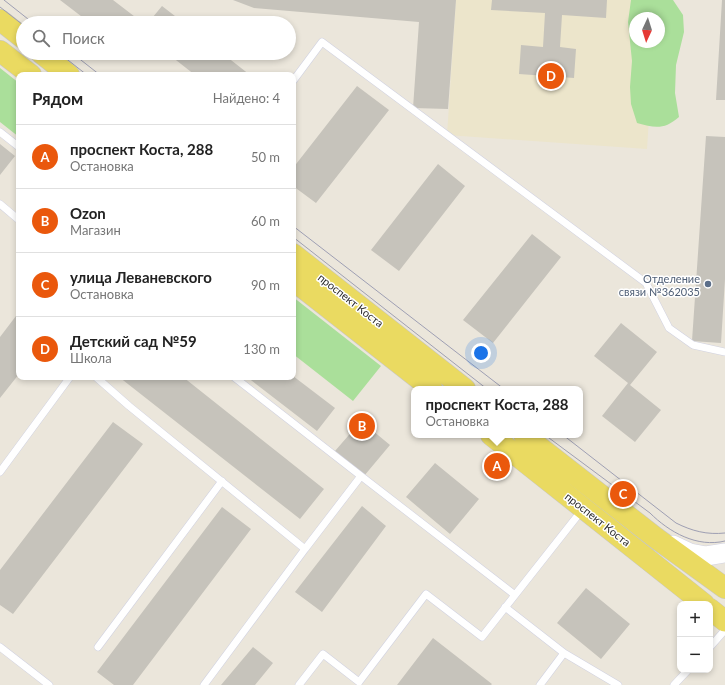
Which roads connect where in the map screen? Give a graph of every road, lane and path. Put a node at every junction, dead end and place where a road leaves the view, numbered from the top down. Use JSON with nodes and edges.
{"nodes":[{"id":1,"x":0,"y":20,"type":"edge"},
{"id":2,"x":16,"y":33,"type":"edge"},
{"id":3,"x":0,"y":51,"type":"edge"},
{"id":4,"x":50,"y":60,"type":"edge"},
{"id":5,"x":26,"y":72,"type":"edge"},
{"id":6,"x":64,"y":72,"type":"edge"},
{"id":7,"x":296,"y":77,"type":"edge"},
{"id":8,"x":0,"y":132,"type":"edge"},
{"id":9,"x":16,"y":145,"type":"edge"},
{"id":10,"x":0,"y":204,"type":"edge"},
{"id":11,"x":16,"y":217,"type":"edge"},
{"id":12,"x":296,"y":256,"type":"edge"},
{"id":13,"x":296,"y":282,"type":"edge"},
{"id":14,"x":725,"y":352,"type":"edge"},
{"id":15,"x":68,"y":380,"type":"edge"},
{"id":16,"x":99,"y":380,"type":"edge"},
{"id":17,"x":238,"y":380,"type":"edge"},
{"id":18,"x":428,"y":386,"type":"edge"},
{"id":19,"x":461,"y":386,"type":"edge"},
{"id":20,"x":495,"y":438,"type":"edge"},
{"id":21,"x":528,"y":438,"type":"edge"},
{"id":22,"x":0,"y":472,"type":"edge"},
{"id":23,"x":361,"y":476,"type":"junction"},
{"id":24,"x":222,"y":481,"type":"junction"},
{"id":25,"x":584,"y":508,"type":"junction"},
{"id":26,"x":656,"y":538,"type":"junction"},
{"id":27,"x":305,"y":549,"type":"junction"},
{"id":28,"x":725,"y":553,"type":"edge"},
{"id":29,"x":725,"y":588,"type":"edge"},
{"id":30,"x":515,"y":595,"type":"junction"},
{"id":31,"x":700,"y":601,"type":"edge"},
{"id":32,"x":505,"y":607,"type":"junction"},
{"id":33,"x":713,"y":611,"type":"edge"},
{"id":34,"x":725,"y":620,"type":"edge"},
{"id":35,"x":725,"y":630,"type":"edge"},
{"id":36,"x":713,"y":644,"type":"edge"},
{"id":37,"x":98,"y":647,"type":"dead end"},
{"id":38,"x":0,"y":648,"type":"edge"},
{"id":39,"x":564,"y":653,"type":"junction"},
{"id":40,"x":685,"y":673,"type":"edge"},
{"id":41,"x":358,"y":684,"type":"edge"},
{"id":42,"x":49,"y":685,"type":"edge"},
{"id":43,"x":204,"y":685,"type":"edge"},
{"id":44,"x":299,"y":685,"type":"edge"},
{"id":45,"x":540,"y":685,"type":"edge"},
{"id":46,"x":618,"y":685,"type":"edge"},
{"id":47,"x":674,"y":685,"type":"edge"}],
"edges":[{"from":1,"to":2,"type":"main road"},
{"from":3,"to":5,"type":"main road"},
{"from":4,"to":6,"type":"main road"},
{"from":7,"to":14,"type":"lane"},
{"from":8,"to":9,"type":"lane"},
{"from":10,"to":11,"type":"lane"},
{"from":12,"to":19,"type":"main road","name":"проспект Коста"},
{"from":13,"to":18,"type":"main road","name":"проспект Коста"},
{"from":15,"to":22,"type":"lane"},
{"from":16,"to":24,"type":"lane"},
{"from":17,"to":23,"type":"lane"},
{"from":20,"to":25,"type":"main road","name":"проспект Коста"},
{"from":21,"to":26,"type":"main road","name":"проспект Коста"},
{"from":23,"to":27,"type":"lane"},
{"from":23,"to":30,"type":"lane"},
{"from":24,"to":27,"type":"lane"},
{"from":24,"to":37,"type":"lane"},
{"from":25,"to":30,"type":"lane"},
{"from":25,"to":31,"type":"main road","name":"проспект Коста"},
{"from":26,"to":28,"type":"street"},
{"from":26,"to":29,"type":"main road","name":"проспект Коста"},
{"from":27,"to":43,"type":"lane"},
{"from":30,"to":32,"type":"lane"},
{"from":32,"to":39,"type":"lane"},
{"from":32,"to":41,"type":"lane"},
{"from":33,"to":34,"type":"main road"},
{"from":35,"to":36,"type":"lane"},
{"from":38,"to":42,"type":"lane"},
{"from":39,"to":45,"type":"lane"},
{"from":39,"to":46,"type":"lane"},
{"from":40,"to":47,"type":"lane"},
{"from":41,"to":44,"type":"lane"}]}
